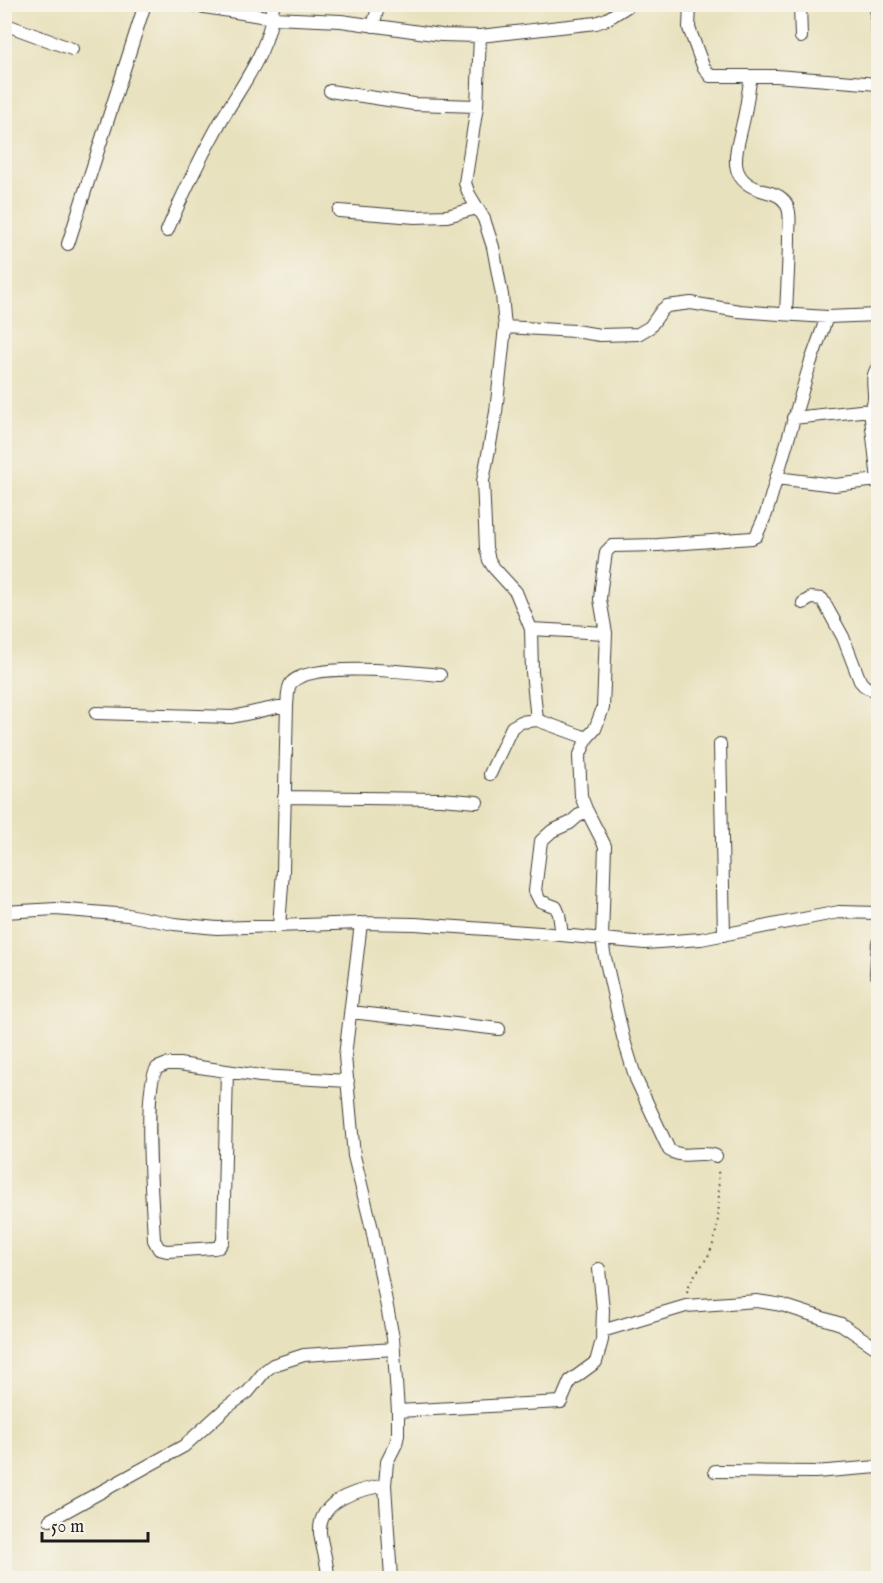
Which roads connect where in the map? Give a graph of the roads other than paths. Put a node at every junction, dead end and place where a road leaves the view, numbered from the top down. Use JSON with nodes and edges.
{"nodes":[{"id":1,"x":145,"y":4,"type":"edge"},
{"id":2,"x":186,"y":4,"type":"edge"},
{"id":3,"x":273,"y":4,"type":"edge"},
{"id":4,"x":379,"y":4,"type":"edge"},
{"id":5,"x":631,"y":4,"type":"edge"},
{"id":6,"x":690,"y":4,"type":"edge"},
{"id":7,"x":800,"y":4,"type":"edge"},
{"id":8,"x":876,"y":4,"type":"edge"},
{"id":9,"x":273,"y":18,"type":"junction"},
{"id":10,"x":4,"y":24,"type":"edge"},
{"id":11,"x":373,"y":26,"type":"junction"},
{"id":12,"x":879,"y":35,"type":"edge"},
{"id":13,"x":480,"y":36,"type":"junction"},
{"id":14,"x":801,"y":37,"type":"dead end"},
{"id":15,"x":72,"y":49,"type":"dead end"},
{"id":16,"x":751,"y":76,"type":"junction"},
{"id":17,"x":879,"y":84,"type":"edge"},
{"id":18,"x":330,"y":91,"type":"dead end"},
{"id":19,"x":477,"y":106,"type":"junction"},
{"id":20,"x":477,"y":208,"type":"junction"},
{"id":21,"x":339,"y":211,"type":"dead end"},
{"id":22,"x":167,"y":231,"type":"dead end"},
{"id":23,"x":68,"y":244,"type":"dead end"},
{"id":24,"x":786,"y":314,"type":"junction"},
{"id":25,"x":879,"y":315,"type":"edge"},
{"id":26,"x":827,"y":317,"type":"junction"},
{"id":27,"x":506,"y":327,"type":"junction"},
{"id":28,"x":879,"y":367,"type":"edge"},
{"id":29,"x":870,"y":410,"type":"junction"},
{"id":30,"x":794,"y":418,"type":"junction"},
{"id":31,"x":776,"y":478,"type":"junction"},
{"id":32,"x":878,"y":480,"type":"edge"},
{"id":33,"x":803,"y":603,"type":"dead end"},
{"id":34,"x":531,"y":629,"type":"junction"},
{"id":35,"x":606,"y":633,"type":"junction"},
{"id":36,"x":440,"y":675,"type":"dead end"},
{"id":37,"x":879,"y":690,"type":"edge"},
{"id":38,"x":287,"y":705,"type":"junction"},
{"id":39,"x":96,"y":713,"type":"dead end"},
{"id":40,"x":537,"y":720,"type":"junction"},
{"id":41,"x":587,"y":738,"type":"junction"},
{"id":42,"x":720,"y":744,"type":"dead end"},
{"id":43,"x":490,"y":774,"type":"dead end"},
{"id":44,"x":284,"y":797,"type":"junction"},
{"id":45,"x":477,"y":802,"type":"dead end"},
{"id":46,"x":586,"y":809,"type":"junction"},
{"id":47,"x":4,"y":912,"type":"edge"},
{"id":48,"x":879,"y":913,"type":"edge"},
{"id":49,"x":361,"y":923,"type":"junction"},
{"id":50,"x":279,"y":926,"type":"junction"},
{"id":51,"x":562,"y":935,"type":"junction"},
{"id":52,"x":724,"y":935,"type":"junction"},
{"id":53,"x":602,"y":938,"type":"junction"},
{"id":54,"x":879,"y":943,"type":"edge"},
{"id":55,"x":876,"y":974,"type":"dead end"},
{"id":56,"x":351,"y":1012,"type":"junction"},
{"id":57,"x":499,"y":1029,"type":"dead end"},
{"id":58,"x":227,"y":1071,"type":"junction"},
{"id":59,"x":348,"y":1081,"type":"junction"},
{"id":60,"x":716,"y":1156,"type":"road end"},
{"id":61,"x":599,"y":1269,"type":"dead end"},
{"id":62,"x":602,"y":1331,"type":"junction"},
{"id":63,"x":394,"y":1349,"type":"junction"},
{"id":64,"x":879,"y":1349,"type":"edge"},
{"id":65,"x":398,"y":1411,"type":"junction"},
{"id":66,"x":879,"y":1467,"type":"edge"},
{"id":67,"x":715,"y":1471,"type":"dead end"},
{"id":68,"x":385,"y":1485,"type":"junction"},
{"id":69,"x":50,"y":1521,"type":"dead end"},
{"id":70,"x":328,"y":1578,"type":"edge"},
{"id":71,"x":391,"y":1578,"type":"edge"}],
"edges":[{"from":1,"to":23,"type":"street"},
{"from":2,"to":9,"type":"street"},
{"from":3,"to":9,"type":"street"},
{"from":4,"to":11,"type":"street"},
{"from":5,"to":13,"type":"street"},
{"from":6,"to":16,"type":"street"},
{"from":7,"to":14,"type":"street"},
{"from":8,"to":12,"type":"street"},
{"from":9,"to":11,"type":"street"},
{"from":9,"to":22,"type":"street"},
{"from":10,"to":15,"type":"street"},
{"from":11,"to":13,"type":"street"},
{"from":13,"to":19,"type":"street"},
{"from":16,"to":17,"type":"street"},
{"from":16,"to":24,"type":"street"},
{"from":18,"to":19,"type":"street"},
{"from":19,"to":20,"type":"street"},
{"from":20,"to":21,"type":"street"},
{"from":20,"to":27,"type":"street"},
{"from":24,"to":26,"type":"street"},
{"from":24,"to":27,"type":"street"},
{"from":25,"to":26,"type":"street"},
{"from":26,"to":30,"type":"street"},
{"from":27,"to":34,"type":"street"},
{"from":28,"to":29,"type":"street"},
{"from":29,"to":30,"type":"street"},
{"from":29,"to":32,"type":"street"},
{"from":30,"to":31,"type":"street"},
{"from":31,"to":32,"type":"street"},
{"from":31,"to":35,"type":"street"},
{"from":33,"to":37,"type":"street"},
{"from":34,"to":35,"type":"street"},
{"from":34,"to":40,"type":"street"},
{"from":35,"to":41,"type":"street"},
{"from":36,"to":38,"type":"street"},
{"from":38,"to":39,"type":"street"},
{"from":38,"to":44,"type":"street"},
{"from":40,"to":41,"type":"street"},
{"from":40,"to":43,"type":"street"},
{"from":41,"to":46,"type":"street"},
{"from":42,"to":52,"type":"street"},
{"from":44,"to":45,"type":"street"},
{"from":44,"to":50,"type":"street"},
{"from":46,"to":51,"type":"street"},
{"from":46,"to":53,"type":"street"},
{"from":47,"to":50,"type":"street"},
{"from":48,"to":52,"type":"street"},
{"from":49,"to":50,"type":"street"},
{"from":49,"to":51,"type":"street"},
{"from":49,"to":56,"type":"street"},
{"from":51,"to":53,"type":"street"},
{"from":52,"to":53,"type":"street"},
{"from":53,"to":60,"type":"street"},
{"from":54,"to":55,"type":"street"},
{"from":56,"to":57,"type":"street"},
{"from":56,"to":59,"type":"street"},
{"from":58,"to":58,"type":"street"},
{"from":58,"to":59,"type":"street"},
{"from":59,"to":63,"type":"street"},
{"from":61,"to":62,"type":"street"},
{"from":62,"to":64,"type":"street"},
{"from":62,"to":65,"type":"street"},
{"from":63,"to":65,"type":"street"},
{"from":63,"to":69,"type":"street"},
{"from":65,"to":68,"type":"street"},
{"from":66,"to":67,"type":"street"},
{"from":68,"to":70,"type":"street"},
{"from":68,"to":71,"type":"street"}]}
